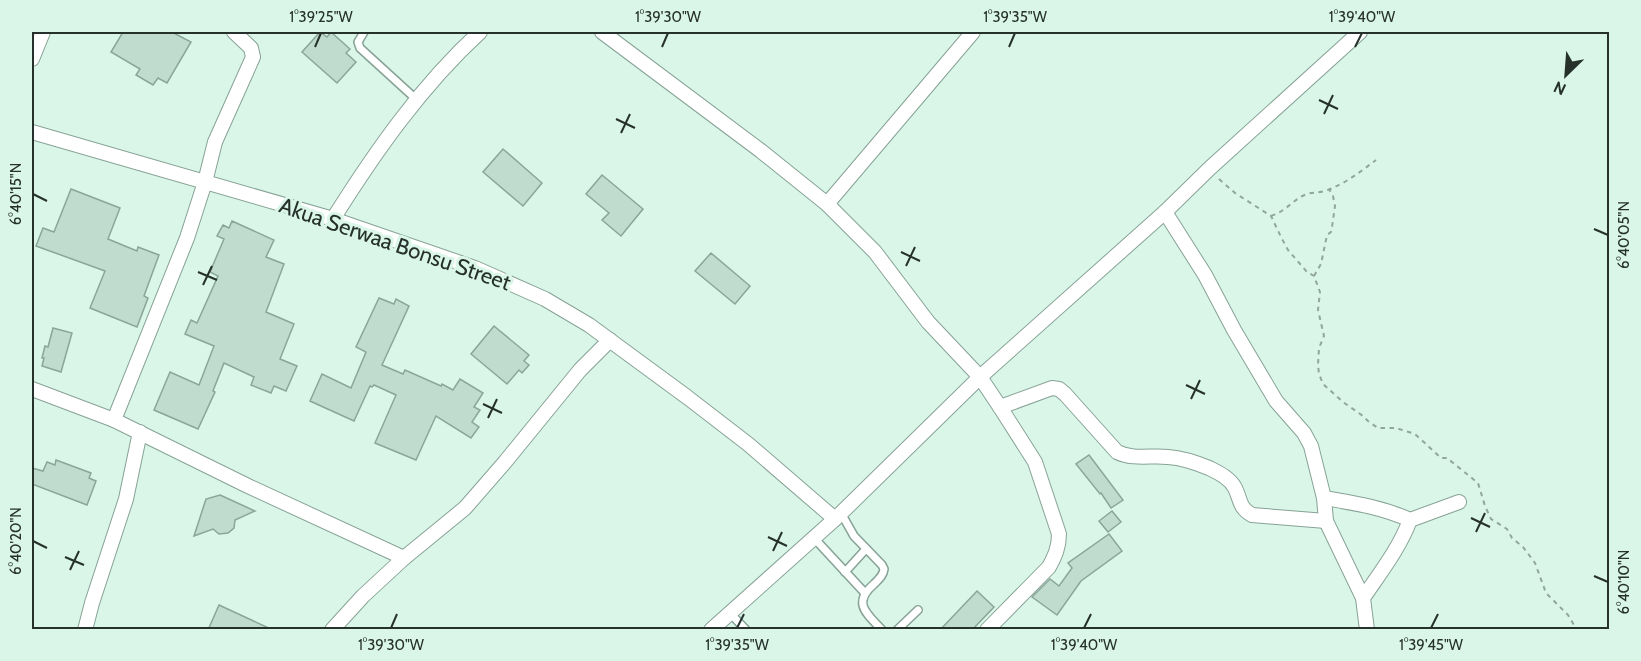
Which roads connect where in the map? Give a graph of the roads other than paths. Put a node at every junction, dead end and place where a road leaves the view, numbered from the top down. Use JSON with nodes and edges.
{"nodes":[{"id":1,"x":43,"y":32,"type":"edge"},
{"id":2,"x":234,"y":32,"type":"edge"},
{"id":3,"x":364,"y":32,"type":"edge"},
{"id":4,"x":480,"y":32,"type":"edge"},
{"id":5,"x":602,"y":32,"type":"edge"},
{"id":6,"x":973,"y":32,"type":"edge"},
{"id":7,"x":1360,"y":32,"type":"edge"},
{"id":8,"x":32,"y":59,"type":"edge"},
{"id":9,"x":417,"y":100,"type":"junction"},
{"id":10,"x":32,"y":132,"type":"edge"},
{"id":11,"x":205,"y":182,"type":"junction"},
{"id":12,"x":827,"y":204,"type":"junction"},
{"id":13,"x":1165,"y":212,"type":"junction"},
{"id":14,"x":333,"y":219,"type":"junction"},
{"id":15,"x":610,"y":340,"type":"junction"},
{"id":16,"x":980,"y":377,"type":"junction"},
{"id":17,"x":32,"y":389,"type":"edge"},
{"id":18,"x":1000,"y":407,"type":"junction"},
{"id":19,"x":114,"y":420,"type":"junction"},
{"id":20,"x":140,"y":432,"type":"junction"},
{"id":21,"x":1324,"y":498,"type":"junction"},
{"id":22,"x":1460,"y":502,"type":"dead end"},
{"id":23,"x":838,"y":516,"type":"junction"},
{"id":24,"x":1326,"y":520,"type":"junction"},
{"id":25,"x":1410,"y":520,"type":"junction"},
{"id":26,"x":814,"y":538,"type":"junction"},
{"id":27,"x":867,"y":549,"type":"junction"},
{"id":28,"x":404,"y":558,"type":"junction"},
{"id":29,"x":845,"y":572,"type":"junction"},
{"id":30,"x":864,"y":592,"type":"junction"},
{"id":31,"x":1364,"y":598,"type":"junction"},
{"id":32,"x":918,"y":610,"type":"dead end"},
{"id":33,"x":730,"y":613,"type":"junction"},
{"id":34,"x":85,"y":630,"type":"edge"},
{"id":35,"x":332,"y":630,"type":"edge"},
{"id":36,"x":711,"y":630,"type":"edge"},
{"id":37,"x":746,"y":630,"type":"edge"},
{"id":38,"x":882,"y":630,"type":"edge"},
{"id":39,"x":897,"y":630,"type":"edge"},
{"id":40,"x":987,"y":630,"type":"edge"},
{"id":41,"x":1367,"y":630,"type":"edge"}],
"edges":[{"from":1,"to":8,"type":"street"},
{"from":2,"to":11,"type":"street"},
{"from":3,"to":9,"type":"lane"},
{"from":4,"to":9,"type":"street"},
{"from":5,"to":12,"type":"street"},
{"from":6,"to":12,"type":"street"},
{"from":7,"to":13,"type":"street"},
{"from":9,"to":14,"type":"street"},
{"from":10,"to":11,"type":"street","name":"Akua Serwaa Bonsu Street"},
{"from":11,"to":14,"type":"street","name":"Akua Serwaa Bonsu Street"},
{"from":11,"to":19,"type":"street"},
{"from":12,"to":16,"type":"street"},
{"from":13,"to":16,"type":"street"},
{"from":13,"to":21,"type":"street"},
{"from":14,"to":15,"type":"street","name":"Akua Serwaa Bonsu Street"},
{"from":15,"to":23,"type":"street","name":"Akua Serwaa Bonsu Street"},
{"from":15,"to":28,"type":"street"},
{"from":16,"to":18,"type":"street"},
{"from":16,"to":23,"type":"street"},
{"from":17,"to":19,"type":"street"},
{"from":18,"to":24,"type":"street"},
{"from":18,"to":40,"type":"street"},
{"from":19,"to":20,"type":"street"},
{"from":20,"to":28,"type":"street"},
{"from":20,"to":34,"type":"street"},
{"from":21,"to":24,"type":"street"},
{"from":21,"to":25,"type":"street"},
{"from":22,"to":25,"type":"street"},
{"from":23,"to":26,"type":"street"},
{"from":23,"to":27,"type":"lane"},
{"from":24,"to":31,"type":"street"},
{"from":25,"to":31,"type":"street"},
{"from":26,"to":29,"type":"lane"},
{"from":26,"to":33,"type":"street"},
{"from":27,"to":29,"type":"lane"},
{"from":27,"to":30,"type":"lane"},
{"from":28,"to":35,"type":"street"},
{"from":29,"to":30,"type":"lane"},
{"from":30,"to":38,"type":"lane"},
{"from":31,"to":41,"type":"street"},
{"from":32,"to":39,"type":"lane"},
{"from":33,"to":36,"type":"street"},
{"from":33,"to":37,"type":"lane"}]}
